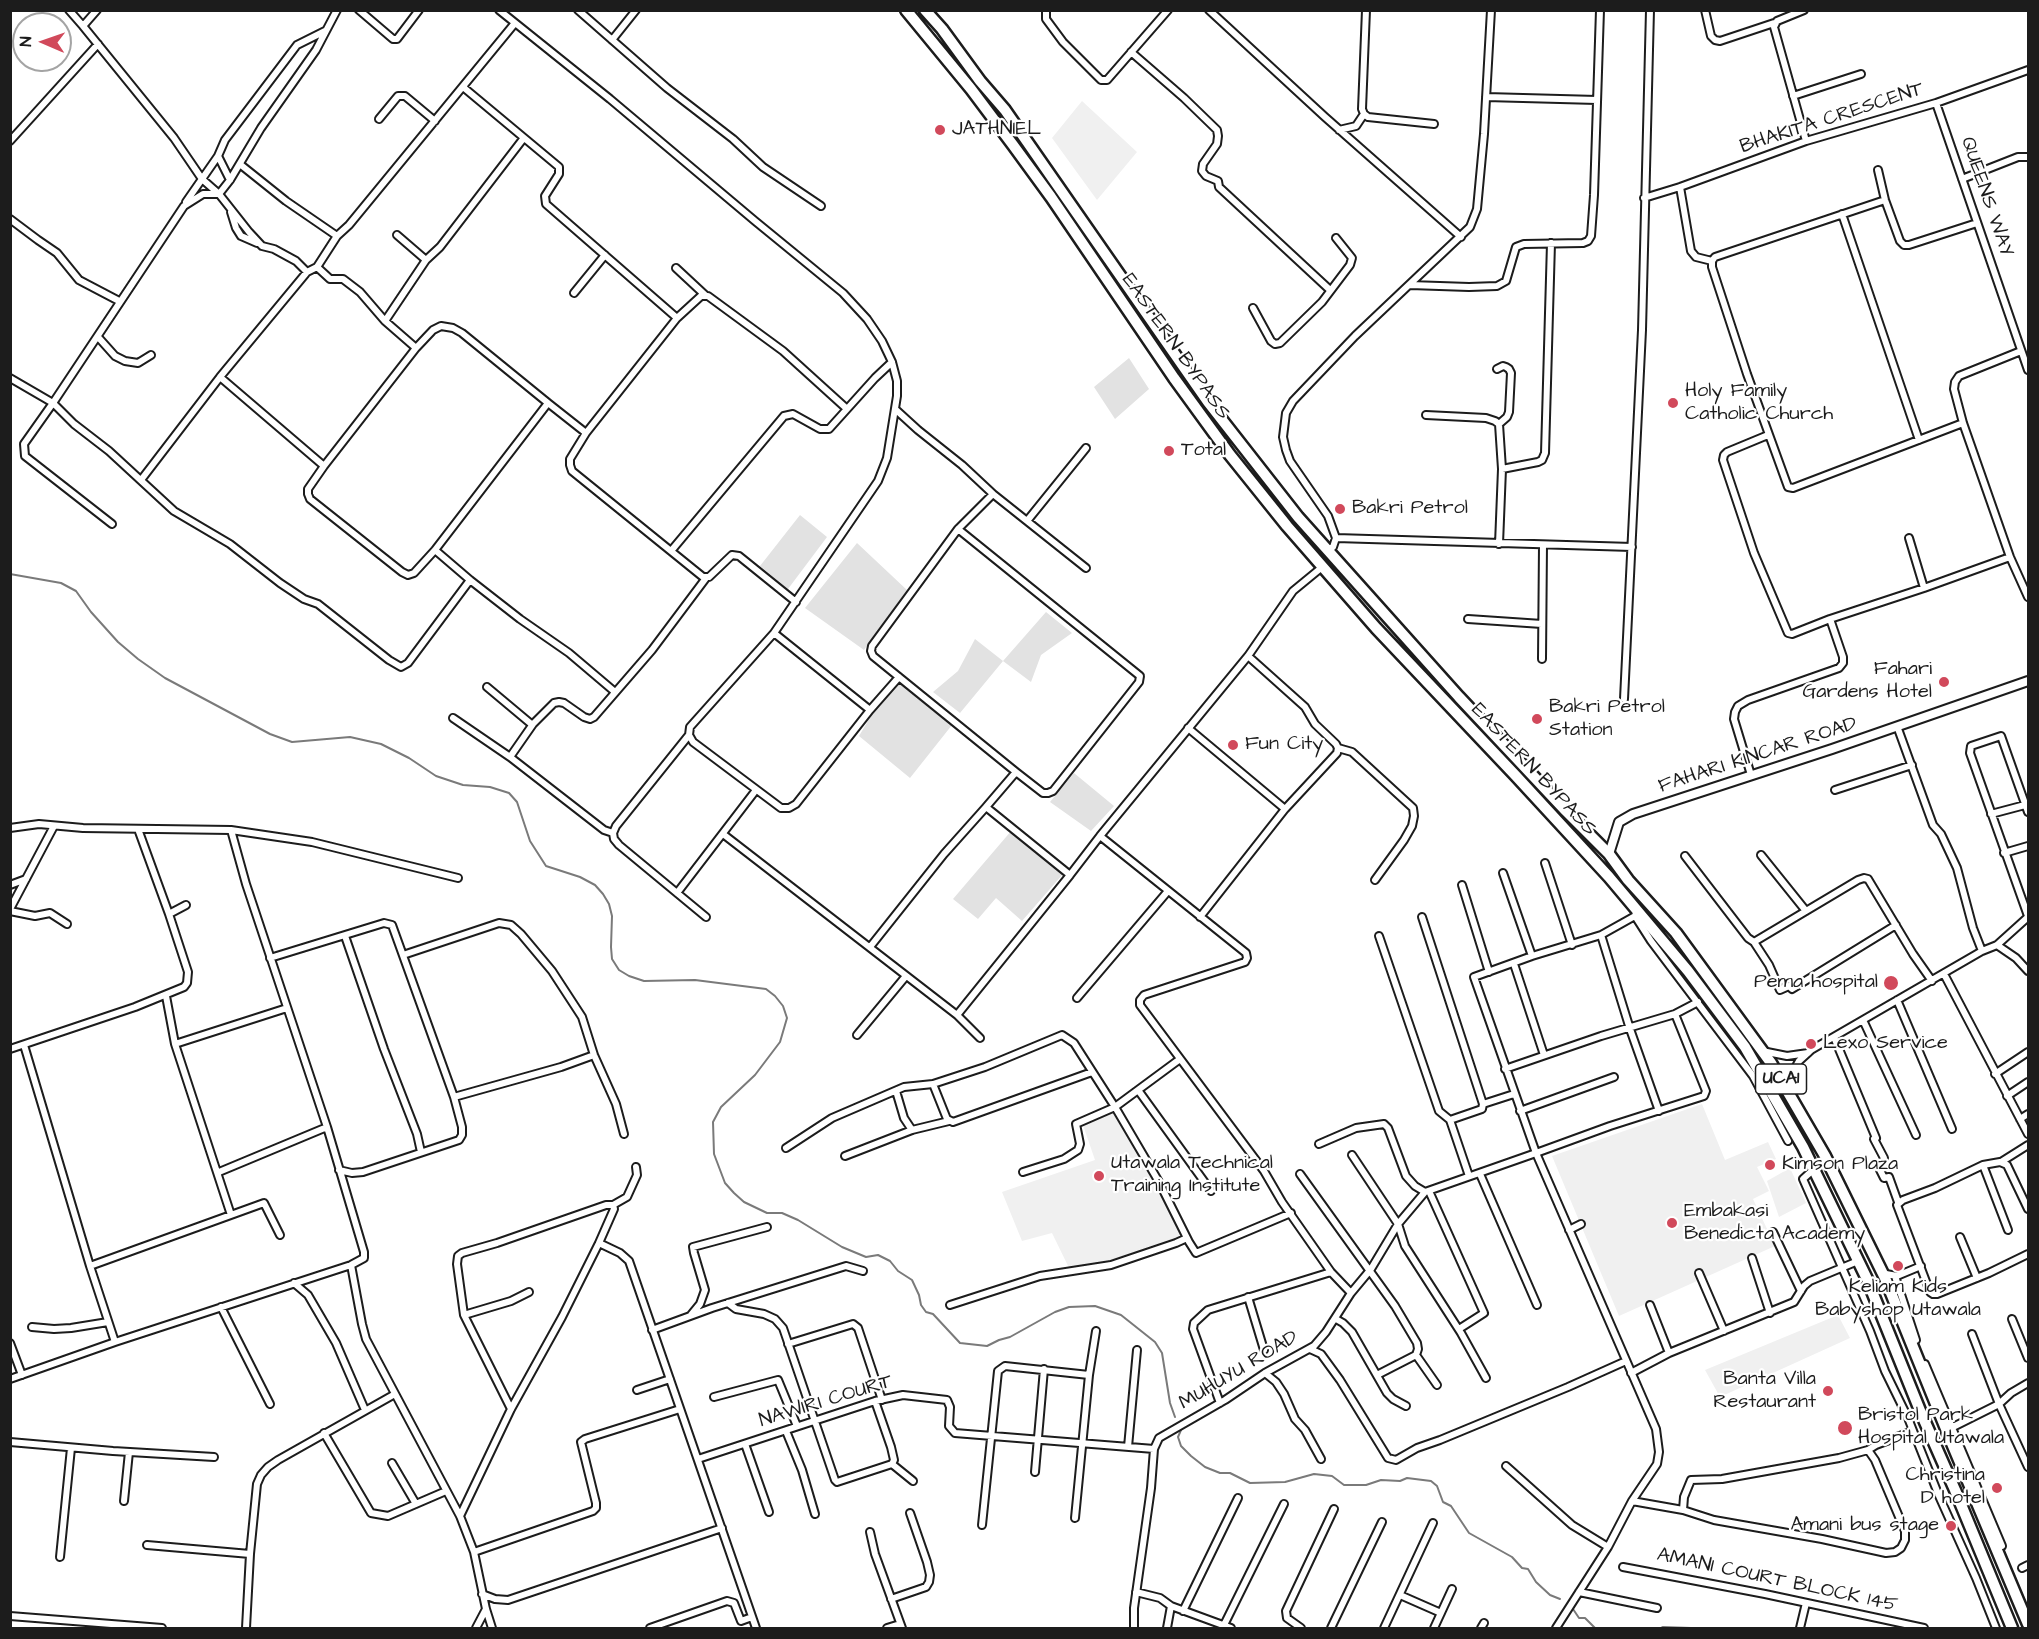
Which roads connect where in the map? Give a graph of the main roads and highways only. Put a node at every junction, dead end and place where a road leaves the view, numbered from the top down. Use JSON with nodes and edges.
{"nodes":[{"id":1,"x":906,"y":10,"type":"edge"},
{"id":2,"x":925,"y":10,"type":"edge"},
{"id":3,"x":1591,"y":836,"type":"junction"},
{"id":4,"x":1580,"y":846,"type":"junction"},
{"id":5,"x":1895,"y":1304,"type":"junction"},
{"id":6,"x":1879,"y":1309,"type":"junction"},
{"id":7,"x":2028,"y":1623,"type":"edge"},
{"id":8,"x":2012,"y":1629,"type":"edge"}],
"edges":[{"from":1,"to":4,"type":"main road","name":"EASTERN BYPASS","number":"UCA1"},
{"from":2,"to":3,"type":"main road","name":"EASTERN BYPASS","number":"UCA1"},
{"from":3,"to":4,"type":"main road"},
{"from":3,"to":5,"type":"main road","name":"EASTERN BYPASS","number":"UCA1"},
{"from":4,"to":6,"type":"main road","name":"EASTERN BYPASS","number":"UCA1"},
{"from":5,"to":6,"type":"main road"},
{"from":5,"to":7,"type":"main road","name":"EASTERN BYPASS","number":"UCA1"},
{"from":6,"to":8,"type":"main road","name":"EASTERN BYPASS","number":"UCA1"}]}
